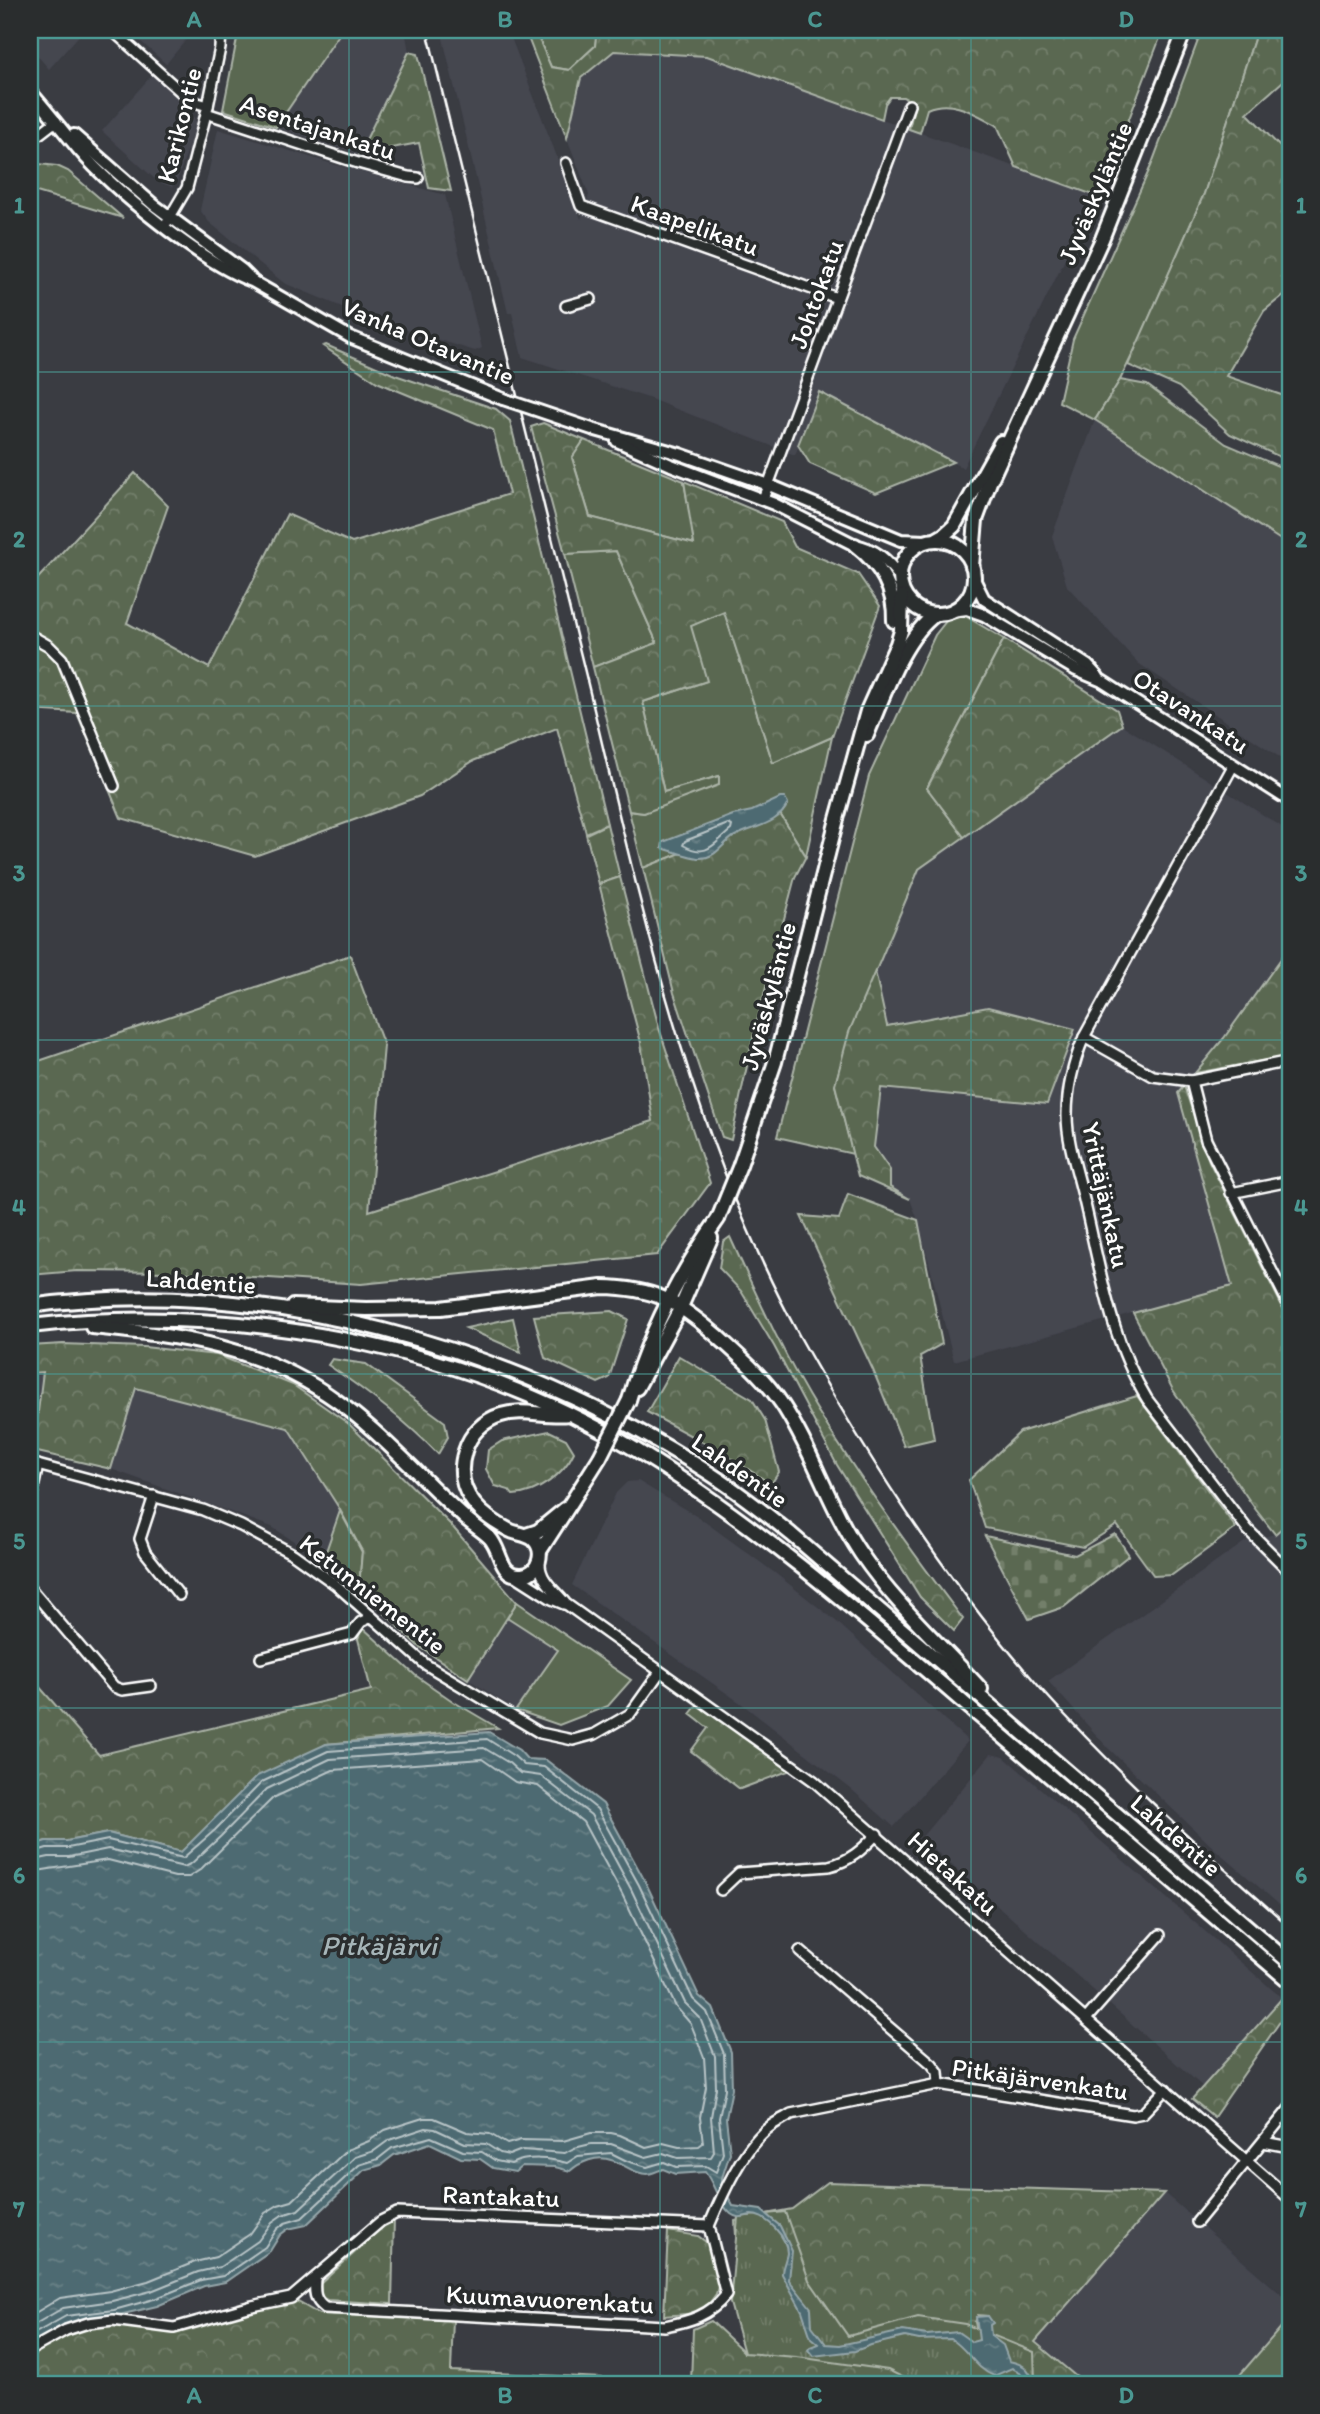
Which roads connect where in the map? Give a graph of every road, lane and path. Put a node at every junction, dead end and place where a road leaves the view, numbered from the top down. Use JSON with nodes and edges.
{"nodes":[{"id":1,"x":113,"y":30,"type":"edge"},
{"id":2,"x":221,"y":30,"type":"edge"},
{"id":3,"x":1185,"y":30,"type":"edge"},
{"id":4,"x":30,"y":91,"type":"edge"},
{"id":5,"x":909,"y":104,"type":"dead end"},
{"id":6,"x":207,"y":109,"type":"junction"},
{"id":7,"x":57,"y":121,"type":"junction"},
{"id":8,"x":30,"y":141,"type":"edge"},
{"id":9,"x":566,"y":163,"type":"dead end"},
{"id":10,"x":418,"y":178,"type":"dead end"},
{"id":11,"x":167,"y":222,"type":"junction"},
{"id":12,"x":836,"y":298,"type":"junction"},
{"id":13,"x":591,"y":299,"type":"dead end"},
{"id":14,"x":566,"y":306,"type":"dead end"},
{"id":15,"x":1040,"y":371,"type":"junction"},
{"id":16,"x":592,"y":429,"type":"junction"},
{"id":17,"x":769,"y":485,"type":"junction"},
{"id":18,"x":763,"y":499,"type":"junction"},
{"id":19,"x":930,"y":541,"type":"junction"},
{"id":20,"x":855,"y":545,"type":"junction"},
{"id":21,"x":973,"y":573,"type":"junction"},
{"id":22,"x":899,"y":576,"type":"junction"},
{"id":23,"x":902,"y":596,"type":"junction"},
{"id":24,"x":951,"y":611,"type":"junction"},
{"id":25,"x":936,"y":614,"type":"junction"},
{"id":26,"x":30,"y":635,"type":"edge"},
{"id":27,"x":891,"y":656,"type":"junction"},
{"id":28,"x":1102,"y":681,"type":"junction"},
{"id":29,"x":1233,"y":766,"type":"junction"},
{"id":30,"x":847,"y":780,"type":"junction"},
{"id":31,"x":114,"y":786,"type":"dead end"},
{"id":32,"x":1290,"y":801,"type":"edge"},
{"id":33,"x":1084,"y":1037,"type":"junction"},
{"id":34,"x":1290,"y":1061,"type":"edge"},
{"id":35,"x":1191,"y":1081,"type":"junction"},
{"id":36,"x":1290,"y":1181,"type":"edge"},
{"id":37,"x":1231,"y":1193,"type":"junction"},
{"id":38,"x":718,"y":1219,"type":"junction"},
{"id":39,"x":1286,"y":1289,"type":"edge"},
{"id":40,"x":669,"y":1301,"type":"junction"},
{"id":41,"x":238,"y":1304,"type":"junction"},
{"id":42,"x":30,"y":1306,"type":"edge"},
{"id":43,"x":681,"y":1307,"type":"junction"},
{"id":44,"x":1290,"y":1307,"type":"edge"},
{"id":45,"x":54,"y":1323,"type":"junction"},
{"id":46,"x":30,"y":1326,"type":"edge"},
{"id":47,"x":629,"y":1400,"type":"junction"},
{"id":48,"x":569,"y":1414,"type":"junction"},
{"id":49,"x":34,"y":1464,"type":"edge"},
{"id":50,"x":154,"y":1496,"type":"junction"},
{"id":51,"x":30,"y":1503,"type":"edge"},
{"id":52,"x":565,"y":1509,"type":"junction"},
{"id":53,"x":522,"y":1535,"type":"junction"},
{"id":54,"x":540,"y":1556,"type":"junction"},
{"id":55,"x":500,"y":1561,"type":"junction"},
{"id":56,"x":1290,"y":1572,"type":"edge"},
{"id":57,"x":511,"y":1573,"type":"junction"},
{"id":58,"x":30,"y":1588,"type":"edge"},
{"id":59,"x":179,"y":1595,"type":"dead end"},
{"id":60,"x":566,"y":1604,"type":"junction"},
{"id":61,"x":372,"y":1617,"type":"junction"},
{"id":62,"x":261,"y":1658,"type":"dead end"},
{"id":63,"x":660,"y":1672,"type":"junction"},
{"id":64,"x":151,"y":1686,"type":"dead end"},
{"id":65,"x":1007,"y":1717,"type":"junction"},
{"id":66,"x":877,"y":1834,"type":"junction"},
{"id":67,"x":721,"y":1890,"type":"dead end"},
{"id":68,"x":1160,"y":1935,"type":"dead end"},
{"id":69,"x":800,"y":1951,"type":"dead end"},
{"id":70,"x":1290,"y":1963,"type":"edge"},
{"id":71,"x":1290,"y":1982,"type":"edge"},
{"id":72,"x":1086,"y":2019,"type":"junction"},
{"id":73,"x":939,"y":2084,"type":"junction"},
{"id":74,"x":1166,"y":2089,"type":"junction"},
{"id":75,"x":1290,"y":2108,"type":"edge"},
{"id":76,"x":1263,"y":2142,"type":"junction"},
{"id":77,"x":1290,"y":2147,"type":"edge"},
{"id":78,"x":1248,"y":2161,"type":"junction"},
{"id":79,"x":1290,"y":2199,"type":"edge"},
{"id":80,"x":1197,"y":2222,"type":"dead end"},
{"id":81,"x":709,"y":2226,"type":"junction"},
{"id":82,"x":315,"y":2279,"type":"junction"},
{"id":83,"x":30,"y":2350,"type":"edge"}],
"edges":[{"from":1,"to":6,"type":"street","name":"Asentajankatu"},
{"from":2,"to":6,"type":"street","name":"Karikontie"},
{"from":3,"to":15,"type":"highway","name":"Jyväskyläntie"},
{"from":4,"to":7,"type":"main road","name":"Vanha Otavantie"},
{"from":5,"to":12,"type":"street","name":"Johtokatu"},
{"from":6,"to":10,"type":"street","name":"Asentajankatu"},
{"from":6,"to":11,"type":"street","name":"Karikontie"},
{"from":7,"to":8,"type":"street"},
{"from":7,"to":11,"type":"main road","name":"Vanha Otavantie"},
{"from":9,"to":12,"type":"street","name":"Kaapelikatu"},
{"from":11,"to":16,"type":"main road","name":"Vanha Otavantie","bridge":true},
{"from":12,"to":17,"type":"street","name":"Johtokatu"},
{"from":13,"to":14,"type":"street"},
{"from":15,"to":19,"type":"highway","name":"Jyväskyläntie"},
{"from":15,"to":21,"type":"highway","name":"Jyväskyläntie"},
{"from":16,"to":17,"type":"main road","name":"Vanha Otavantie"},
{"from":16,"to":18,"type":"main road","name":"Vanha Otavantie"},
{"from":17,"to":18,"type":"street","name":"Johtokatu"},
{"from":17,"to":19,"type":"main road","name":"Vanha Otavantie"},
{"from":18,"to":20,"type":"main road","name":"Vanha Otavantie"},
{"from":19,"to":21,"type":"highway"},
{"from":19,"to":22,"type":"highway"},
{"from":20,"to":22,"type":"main road","name":"Vanha Otavantie"},
{"from":20,"to":27,"type":"highway"},
{"from":21,"to":24,"type":"highway"},
{"from":21,"to":28,"type":"main road","name":"Otavankatu"},
{"from":22,"to":23,"type":"highway"},
{"from":23,"to":25,"type":"highway"},
{"from":23,"to":27,"type":"highway","name":"Jyväskyläntie"},
{"from":24,"to":25,"type":"highway"},
{"from":24,"to":28,"type":"main road","name":"Otavankatu"},
{"from":25,"to":30,"type":"highway","name":"Jyväskyläntie"},
{"from":26,"to":31,"type":"street"},
{"from":27,"to":30,"type":"highway","name":"Jyväskyläntie"},
{"from":28,"to":29,"type":"main road","name":"Otavankatu"},
{"from":29,"to":32,"type":"main road","name":"Otavankatu"},
{"from":29,"to":33,"type":"street","name":"Yrittäjänkatu"},
{"from":30,"to":38,"type":"highway","name":"Jyväskyläntie","bridge":true},
{"from":33,"to":35,"type":"street"},
{"from":33,"to":56,"type":"street","name":"Yrittäjänkatu"},
{"from":34,"to":35,"type":"street"},
{"from":35,"to":37,"type":"street"},
{"from":36,"to":37,"type":"street"},
{"from":37,"to":39,"type":"street"},
{"from":38,"to":40,"type":"highway","name":"Jyväskyläntie"},
{"from":38,"to":43,"type":"highway","name":"Jyväskyläntie"},
{"from":39,"to":44,"type":"street"},
{"from":40,"to":41,"type":"highway"},
{"from":40,"to":43,"type":"highway"},
{"from":40,"to":47,"type":"highway","name":"Jyväskyläntie"},
{"from":41,"to":42,"type":"highway","name":"Lahdentie"},
{"from":41,"to":65,"type":"highway","name":"Lahdentie"},
{"from":43,"to":47,"type":"highway","name":"Jyväskyläntie"},
{"from":43,"to":65,"type":"highway"},
{"from":45,"to":46,"type":"highway","name":"Lahdentie"},
{"from":45,"to":48,"type":"highway","name":"Lahdentie"},
{"from":45,"to":55,"type":"highway"},
{"from":47,"to":52,"type":"highway","name":"Jyväskyläntie","bridge":true},
{"from":48,"to":53,"type":"highway"},
{"from":48,"to":71,"type":"highway","name":"Lahdentie"},
{"from":49,"to":50,"type":"street","name":"Ketunniementie"},
{"from":49,"to":51,"type":"street"},
{"from":50,"to":59,"type":"street"},
{"from":50,"to":61,"type":"street","name":"Ketunniementie"},
{"from":52,"to":53,"type":"highway","name":"Jyväskyläntie"},
{"from":52,"to":54,"type":"highway","name":"Jyväskyläntie"},
{"from":53,"to":54,"type":"highway"},
{"from":53,"to":55,"type":"highway"},
{"from":54,"to":57,"type":"highway"},
{"from":54,"to":60,"type":"street","name":"Hietakatu"},
{"from":55,"to":57,"type":"highway"},
{"from":57,"to":60,"type":"street","name":"Hietakatu"},
{"from":58,"to":64,"type":"street"},
{"from":60,"to":63,"type":"street","name":"Hietakatu"},
{"from":61,"to":62,"type":"street"},
{"from":61,"to":63,"type":"street","name":"Ketunniementie"},
{"from":63,"to":66,"type":"street","name":"Hietakatu"},
{"from":65,"to":70,"type":"highway","name":"Lahdentie"},
{"from":66,"to":67,"type":"street"},
{"from":66,"to":72,"type":"street","name":"Hietakatu"},
{"from":68,"to":72,"type":"street"},
{"from":69,"to":73,"type":"street"},
{"from":72,"to":74,"type":"street","name":"Hietakatu"},
{"from":73,"to":74,"type":"street","name":"Pitkäjärvenkatu"},
{"from":73,"to":81,"type":"street","name":"Pitkäjärvenkatu"},
{"from":74,"to":78,"type":"street","name":"Hietakatu"},
{"from":75,"to":76,"type":"street"},
{"from":76,"to":77,"type":"street"},
{"from":76,"to":78,"type":"street"},
{"from":78,"to":79,"type":"street","name":"Hietakatu"},
{"from":78,"to":80,"type":"street"},
{"from":81,"to":82,"type":"street","name":"Rantakatu"},
{"from":81,"to":82,"type":"street","name":"Kuumavuorenkatu"},
{"from":82,"to":83,"type":"street","name":"Rantakatu"}]}
